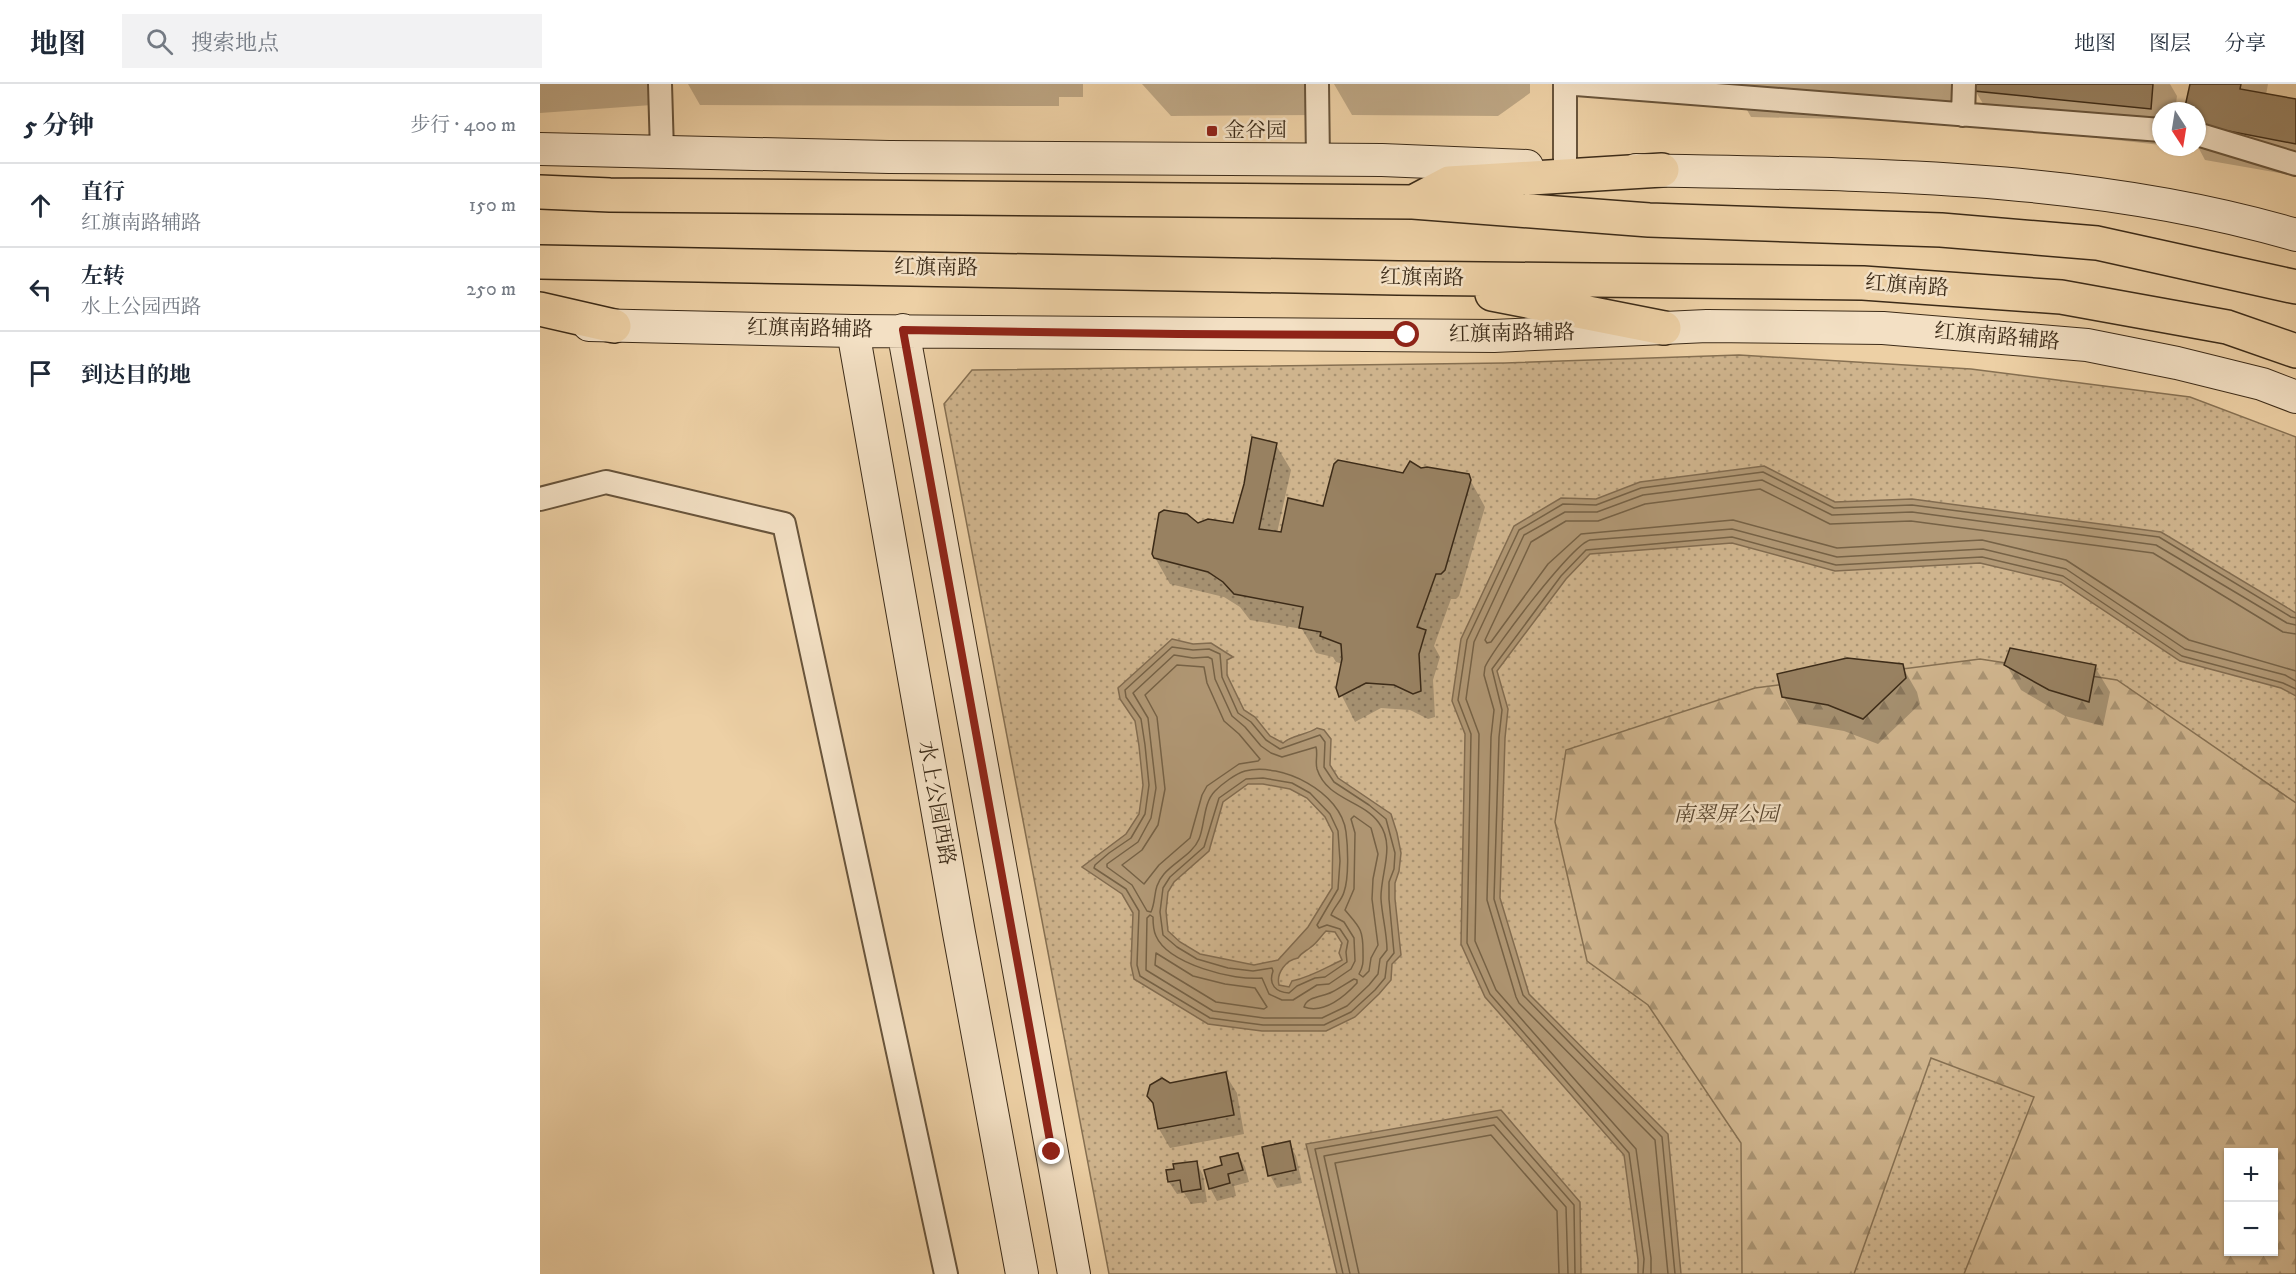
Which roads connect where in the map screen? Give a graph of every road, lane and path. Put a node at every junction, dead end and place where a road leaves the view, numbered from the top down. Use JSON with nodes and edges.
{"nodes":[{"id":1,"x":660,"y":84,"type":"edge"},
{"id":2,"x":1317,"y":84,"type":"edge"},
{"id":3,"x":1565,"y":84,"type":"edge"},
{"id":4,"x":1576,"y":84,"type":"edge"},
{"id":5,"x":1964,"y":84,"type":"edge"},
{"id":6,"x":1963,"y":115,"type":"junction"},
{"id":7,"x":2152,"y":129,"type":"edge"},
{"id":8,"x":2206,"y":137,"type":"edge"},
{"id":9,"x":540,"y":149,"type":"edge"},
{"id":10,"x":662,"y":153,"type":"junction"},
{"id":11,"x":1318,"y":160,"type":"junction"},
{"id":12,"x":2296,"y":164,"type":"edge"},
{"id":13,"x":1565,"y":168,"type":"junction"},
{"id":14,"x":1662,"y":170,"type":"junction"},
{"id":15,"x":540,"y":192,"type":"edge"},
{"id":16,"x":1413,"y":202,"type":"junction"},
{"id":17,"x":2296,"y":235,"type":"edge"},
{"id":18,"x":540,"y":262,"type":"edge"},
{"id":19,"x":1398,"y":278,"type":"junction"},
{"id":20,"x":2296,"y":287,"type":"edge"},
{"id":21,"x":540,"y":309,"type":"edge"},
{"id":22,"x":540,"y":323,"type":"edge"},
{"id":23,"x":614,"y":326,"type":"junction"},
{"id":24,"x":1664,"y":328,"type":"junction"},
{"id":25,"x":903,"y":330,"type":"junction"},
{"id":26,"x":853,"y":331,"type":"junction"},
{"id":27,"x":2296,"y":351,"type":"edge"},
{"id":28,"x":2296,"y":397,"type":"edge"},
{"id":29,"x":540,"y":499,"type":"edge"},
{"id":30,"x":946,"y":1274,"type":"edge"},
{"id":31,"x":1022,"y":1274,"type":"edge"},
{"id":32,"x":1074,"y":1274,"type":"edge"}],
"edges":[{"from":1,"to":10,"type":"street"},
{"from":2,"to":11,"type":"street"},
{"from":3,"to":13,"type":"street"},
{"from":4,"to":6,"type":"street"},
{"from":5,"to":6,"type":"street"},
{"from":6,"to":7,"type":"street"},
{"from":8,"to":12,"type":"street"},
{"from":9,"to":10,"type":"main road"},
{"from":10,"to":11,"type":"main road"},
{"from":11,"to":13,"type":"main road"},
{"from":13,"to":14,"type":"main road"},
{"from":14,"to":16,"type":"highway"},
{"from":14,"to":17,"type":"main road"},
{"from":15,"to":16,"type":"highway"},
{"from":16,"to":20,"type":"highway"},
{"from":18,"to":19,"type":"highway","name":"红旗南路"},
{"from":19,"to":24,"type":"highway"},
{"from":19,"to":27,"type":"highway","name":"红旗南路"},
{"from":21,"to":23,"type":"highway"},
{"from":22,"to":23,"type":"main road","name":"红旗南路辅路"},
{"from":23,"to":26,"type":"main road","name":"红旗南路辅路"},
{"from":24,"to":25,"type":"main road","name":"红旗南路辅路"},
{"from":24,"to":28,"type":"main road","name":"红旗南路辅路"},
{"from":25,"to":26,"type":"main road","name":"红旗南路辅路"},
{"from":25,"to":32,"type":"main road"},
{"from":26,"to":31,"type":"main road","name":"水上公园西路"},
{"from":29,"to":30,"type":"street"}]}
